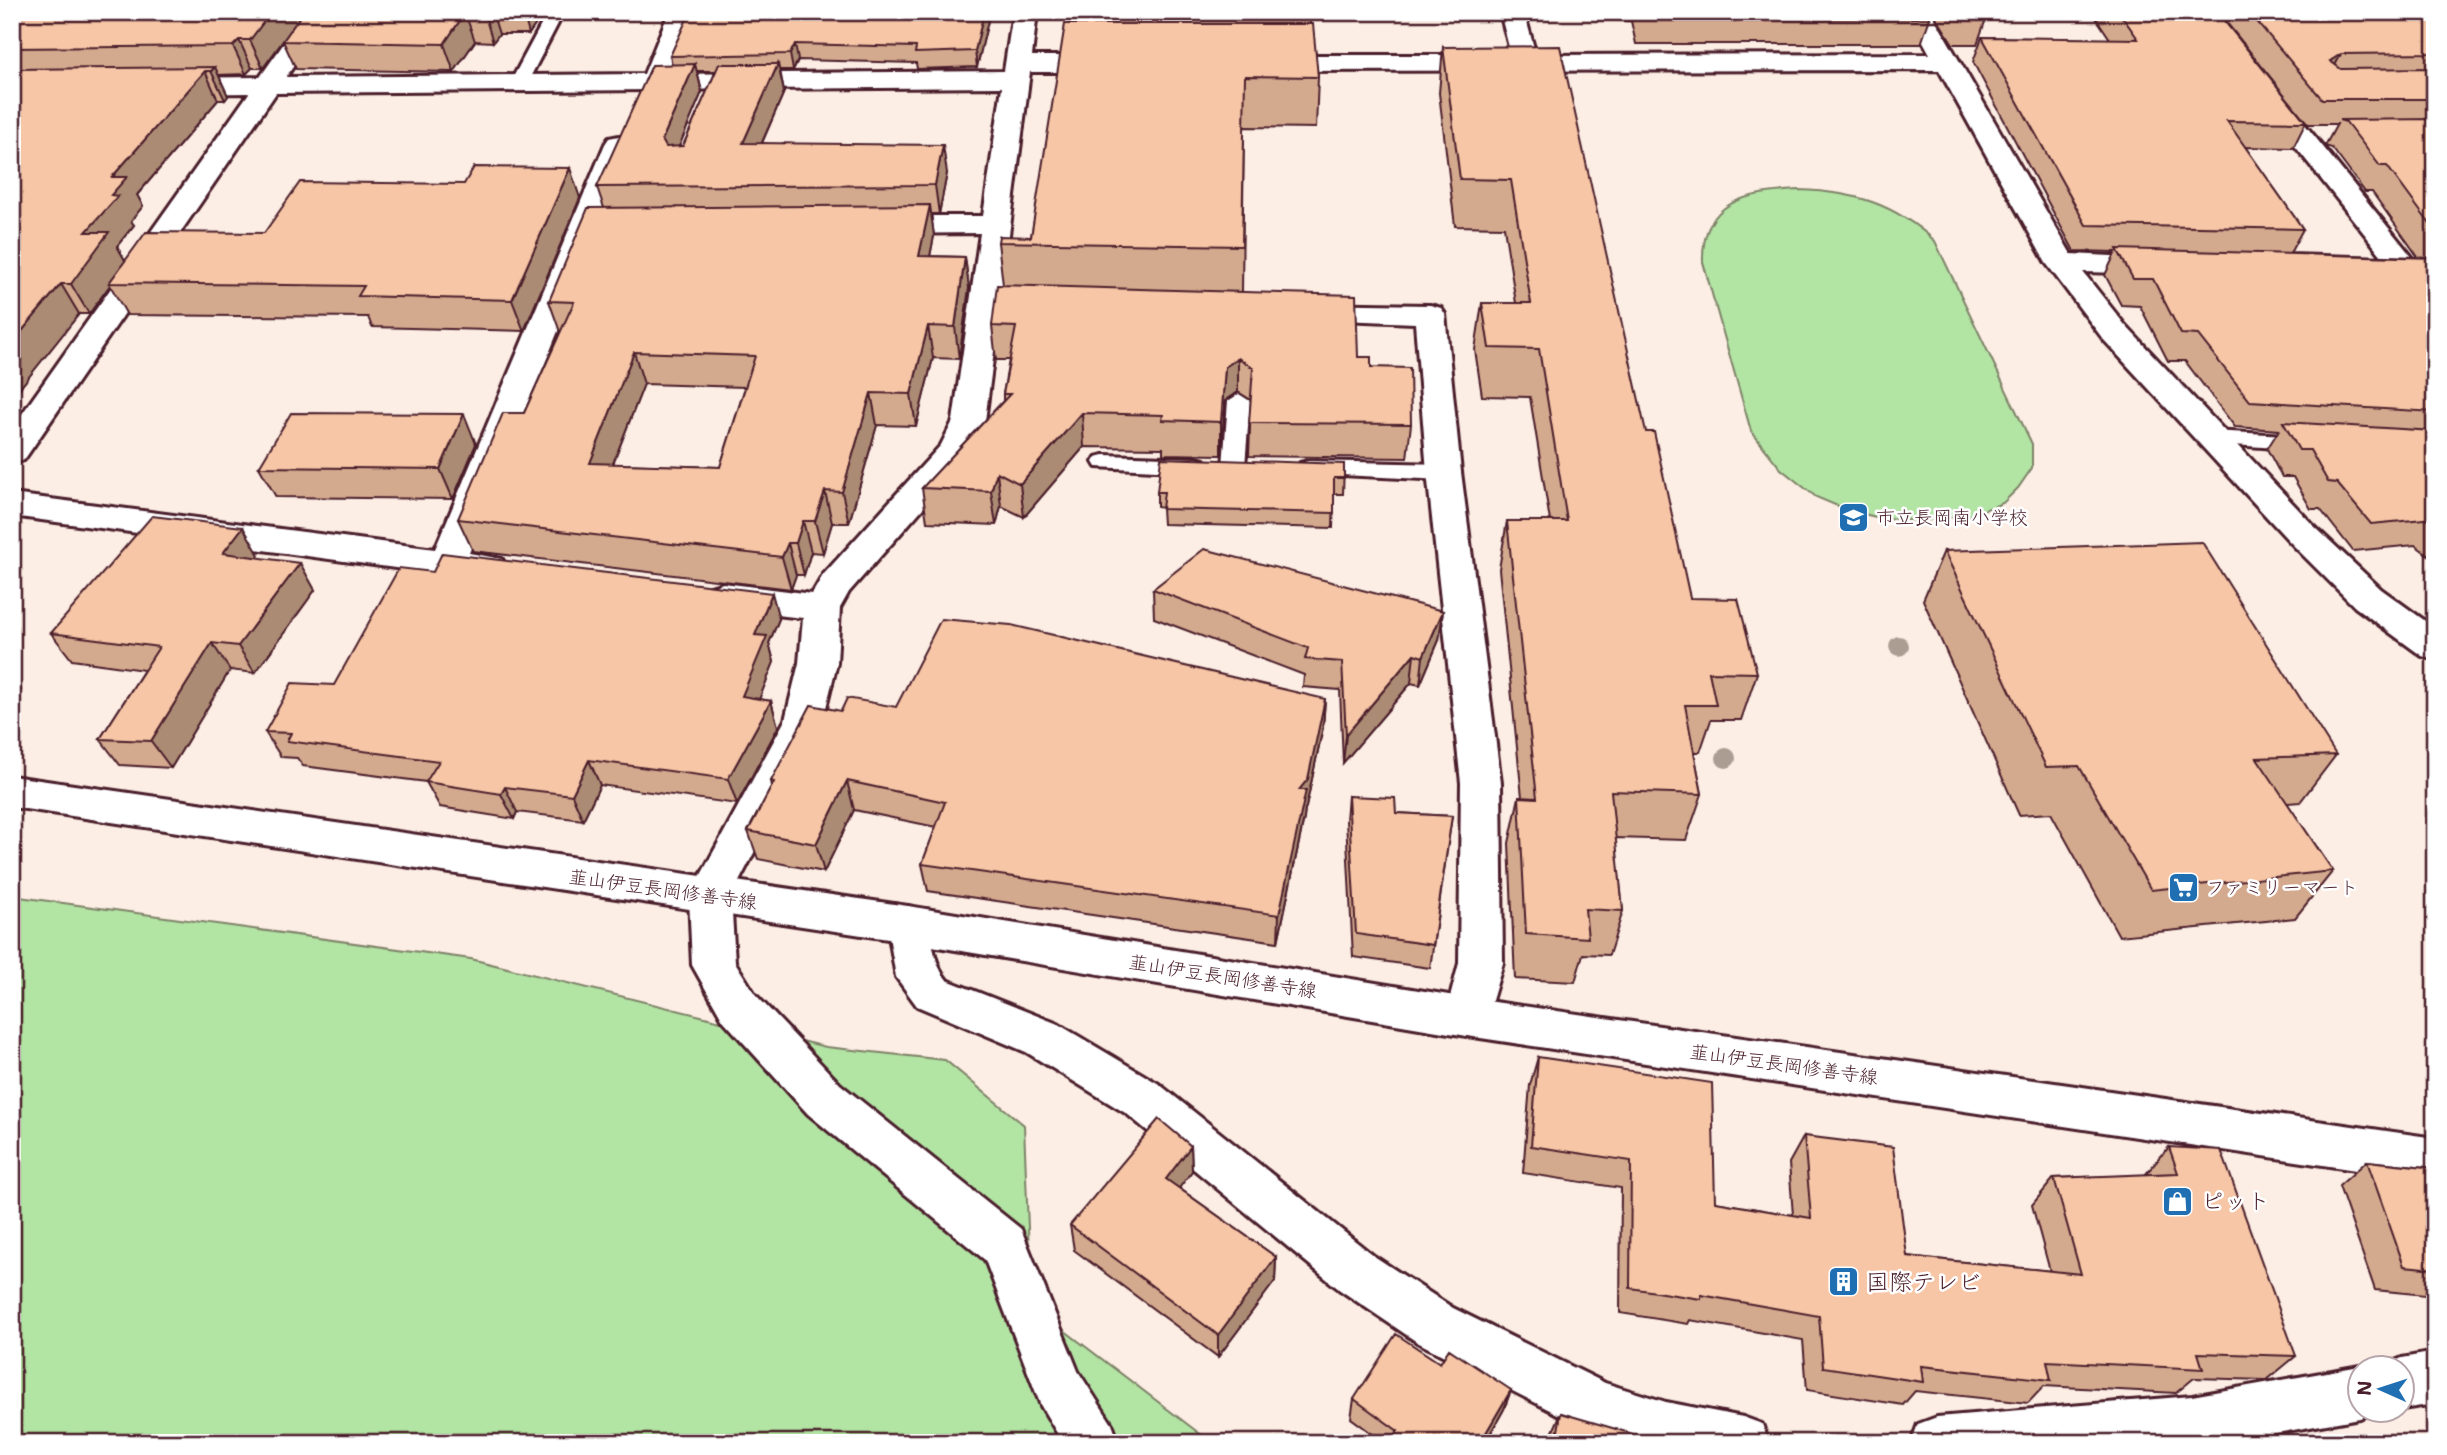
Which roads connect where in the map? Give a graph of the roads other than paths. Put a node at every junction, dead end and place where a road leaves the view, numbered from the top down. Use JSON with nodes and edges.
{"nodes":[{"id":1,"x":319,"y":12,"type":"edge"},
{"id":2,"x":556,"y":12,"type":"edge"},
{"id":3,"x":681,"y":12,"type":"edge"},
{"id":4,"x":1025,"y":12,"type":"edge"},
{"id":5,"x":1512,"y":12,"type":"edge"},
{"id":6,"x":1919,"y":12,"type":"edge"},
{"id":7,"x":2200,"y":12,"type":"edge"},
{"id":8,"x":1525,"y":62,"type":"junction"},
{"id":9,"x":1949,"y":62,"type":"junction"},
{"id":10,"x":1141,"y":63,"type":"edge"},
{"id":11,"x":1237,"y":63,"type":"edge"},
{"id":12,"x":1016,"y":72,"type":"junction"},
{"id":13,"x":519,"y":83,"type":"junction"},
{"id":14,"x":270,"y":85,"type":"junction"},
{"id":15,"x":148,"y":86,"type":"edge"},
{"id":16,"x":640,"y":97,"type":"junction"},
{"id":17,"x":2299,"y":135,"type":"junction"},
{"id":18,"x":2326,"y":135,"type":"dead end"},
{"id":19,"x":997,"y":224,"type":"junction"},
{"id":20,"x":859,"y":225,"type":"edge"},
{"id":21,"x":2061,"y":263,"type":"junction"},
{"id":22,"x":2185,"y":265,"type":"edge"},
{"id":23,"x":2365,"y":268,"type":"edge"},
{"id":24,"x":2421,"y":269,"type":"edge"},
{"id":25,"x":1278,"y":312,"type":"edge"},
{"id":26,"x":1239,"y":401,"type":"dead end"},
{"id":27,"x":2211,"y":438,"type":"junction"},
{"id":28,"x":2331,"y":444,"type":"edge"},
{"id":29,"x":12,"y":452,"type":"edge"},
{"id":30,"x":1104,"y":462,"type":"dead end"},
{"id":31,"x":1234,"y":466,"type":"junction"},
{"id":32,"x":1262,"y":467,"type":"edge"},
{"id":33,"x":1290,"y":467,"type":"edge"},
{"id":34,"x":1444,"y":472,"type":"junction"},
{"id":35,"x":12,"y":505,"type":"edge"},
{"id":36,"x":447,"y":563,"type":"junction"},
{"id":37,"x":517,"y":571,"type":"edge"},
{"id":38,"x":697,"y":593,"type":"edge"},
{"id":39,"x":822,"y":608,"type":"junction"},
{"id":40,"x":2435,"y":647,"type":"edge"},
{"id":41,"x":12,"y":791,"type":"edge"},
{"id":42,"x":710,"y":897,"type":"junction"},
{"id":43,"x":908,"y":924,"type":"junction"},
{"id":44,"x":1467,"y":1017,"type":"junction"},
{"id":45,"x":2435,"y":1160,"type":"edge"},
{"id":46,"x":2435,"y":1378,"type":"edge"},
{"id":47,"x":2416,"y":1381,"type":"edge"},
{"id":48,"x":2346,"y":1394,"type":"edge"},
{"id":49,"x":1093,"y":1443,"type":"edge"},
{"id":50,"x":1743,"y":1443,"type":"edge"},
{"id":51,"x":1937,"y":1443,"type":"edge"}],
"edges":[{"from":1,"to":14,"type":"street"},
{"from":2,"to":13,"type":"lane"},
{"from":3,"to":16,"type":"street"},
{"from":4,"to":12,"type":"street"},
{"from":5,"to":8,"type":"street"},
{"from":6,"to":9,"type":"street"},
{"from":7,"to":17,"type":"street"},
{"from":8,"to":9,"type":"street"},
{"from":8,"to":11,"type":"street"},
{"from":9,"to":21,"type":"street"},
{"from":10,"to":12,"type":"street"},
{"from":12,"to":16,"type":"street"},
{"from":12,"to":19,"type":"street"},
{"from":13,"to":14,"type":"street"},
{"from":13,"to":16,"type":"street"},
{"from":14,"to":15,"type":"street"},
{"from":14,"to":29,"type":"street"},
{"from":16,"to":36,"type":"street"},
{"from":17,"to":18,"type":"street"},
{"from":17,"to":24,"type":"street"},
{"from":19,"to":20,"type":"street"},
{"from":19,"to":39,"type":"street"},
{"from":21,"to":22,"type":"street"},
{"from":21,"to":27,"type":"street"},
{"from":23,"to":24,"type":"street"},
{"from":25,"to":34,"type":"street"},
{"from":26,"to":31,"type":"lane"},
{"from":27,"to":28,"type":"lane"},
{"from":27,"to":40,"type":"street"},
{"from":30,"to":31,"type":"lane"},
{"from":31,"to":32,"type":"lane"},
{"from":33,"to":34,"type":"lane"},
{"from":34,"to":44,"type":"street"},
{"from":35,"to":36,"type":"street"},
{"from":36,"to":37,"type":"street"},
{"from":38,"to":39,"type":"street"},
{"from":39,"to":42,"type":"street"},
{"from":41,"to":42,"type":"street","name":"韮山伊豆長岡修善寺線"},
{"from":42,"to":43,"type":"street","name":"韮山伊豆長岡修善寺線"},
{"from":42,"to":49,"type":"street"},
{"from":43,"to":44,"type":"street","name":"韮山伊豆長岡修善寺線"},
{"from":43,"to":50,"type":"street"},
{"from":44,"to":45,"type":"street","name":"韮山伊豆長岡修善寺線"},
{"from":46,"to":47,"type":"street"},
{"from":48,"to":51,"type":"street"}]}
